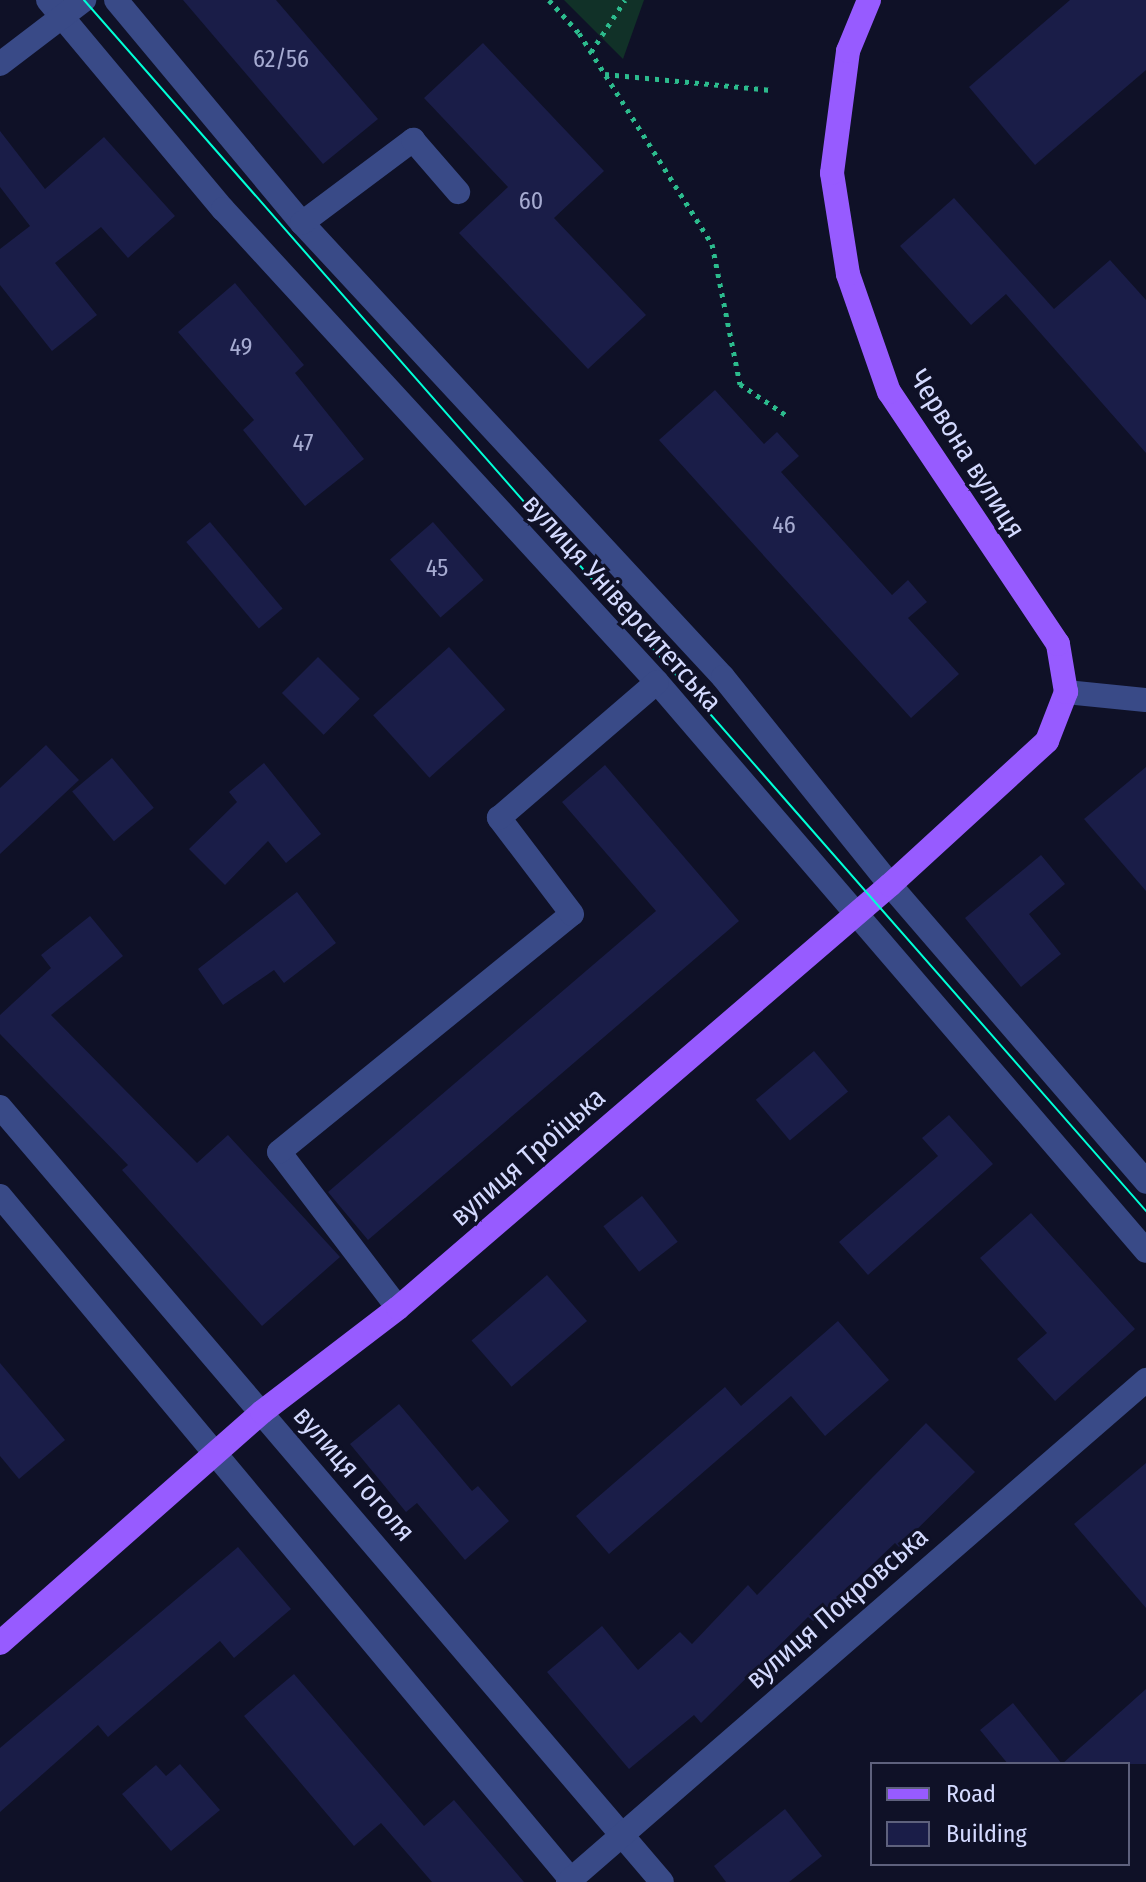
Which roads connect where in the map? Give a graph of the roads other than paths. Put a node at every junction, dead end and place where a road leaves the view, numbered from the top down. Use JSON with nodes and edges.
{"nodes":[{"id":1,"x":84,"y":0,"type":"edge"},
{"id":2,"x":116,"y":0,"type":"edge"},
{"id":3,"x":869,"y":0,"type":"edge"},
{"id":4,"x":54,"y":7,"type":"edge"},
{"id":5,"x":0,"y":64,"type":"edge"},
{"id":6,"x":458,"y":192,"type":"dead end"},
{"id":7,"x":302,"y":223,"type":"junction"},
{"id":8,"x":657,"y":682,"type":"junction"},
{"id":9,"x":1066,"y":692,"type":"junction"},
{"id":10,"x":1146,"y":700,"type":"edge"},
{"id":11,"x":890,"y":885,"type":"junction"},
{"id":12,"x":852,"y":917,"type":"junction"},
{"id":13,"x":0,"y":1107,"type":"edge"},
{"id":14,"x":1146,"y":1182,"type":"edge"},
{"id":15,"x":0,"y":1196,"type":"edge"},
{"id":16,"x":1146,"y":1251,"type":"edge"},
{"id":17,"x":398,"y":1308,"type":"junction"},
{"id":18,"x":1146,"y":1380,"type":"edge"},
{"id":19,"x":262,"y":1412,"type":"junction"},
{"id":20,"x":217,"y":1454,"type":"junction"},
{"id":21,"x":4,"y":1632,"type":"edge"},
{"id":22,"x":622,"y":1835,"type":"junction"},
{"id":23,"x":571,"y":1881,"type":"edge"},
{"id":24,"x":662,"y":1882,"type":"edge"}],
"edges":[{"from":1,"to":4,"type":"street"},
{"from":2,"to":7,"type":"street","name":"вулиця Університетська"},
{"from":3,"to":9,"type":"main road","name":"Червона вулиця"},
{"from":4,"to":5,"type":"street"},
{"from":4,"to":8,"type":"street","name":"вулиця Університетська"},
{"from":6,"to":7,"type":"street"},
{"from":7,"to":11,"type":"street","name":"вулиця Університетська"},
{"from":8,"to":12,"type":"street","name":"вулиця Університетська"},
{"from":8,"to":17,"type":"street"},
{"from":9,"to":10,"type":"street"},
{"from":9,"to":11,"type":"main road","name":"вулиця Троїцька"},
{"from":11,"to":12,"type":"main road","name":"вулиця Троїцька"},
{"from":11,"to":14,"type":"street","name":"вулиця Університетська"},
{"from":12,"to":16,"type":"street","name":"вулиця Університетська"},
{"from":12,"to":17,"type":"main road","name":"вулиця Троїцька"},
{"from":13,"to":19,"type":"street","name":"вулиця Гоголя"},
{"from":15,"to":20,"type":"street"},
{"from":17,"to":19,"type":"main road","name":"вулиця Троїцька"},
{"from":18,"to":22,"type":"street","name":"вулиця Покровська"},
{"from":19,"to":20,"type":"main road","name":"вулиця Троїцька"},
{"from":19,"to":22,"type":"street","name":"вулиця Гоголя"},
{"from":20,"to":21,"type":"main road","name":"вулиця Троїцька"},
{"from":20,"to":23,"type":"street"},
{"from":22,"to":23,"type":"street","name":"вулиця Покровська"},
{"from":22,"to":24,"type":"street","name":"вулиця Гоголя"}]}
